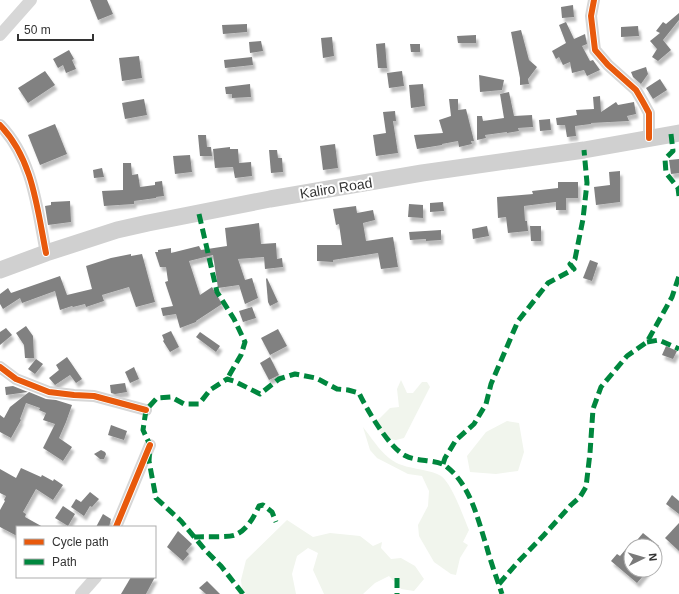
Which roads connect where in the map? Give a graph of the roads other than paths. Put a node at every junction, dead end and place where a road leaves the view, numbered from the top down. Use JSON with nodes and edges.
{"nodes":[{"id":1,"x":31,"y":0,"type":"edge"},
{"id":2,"x":594,"y":0,"type":"edge"},
{"id":3,"x":0,"y":35,"type":"edge"},
{"id":4,"x":0,"y":125,"type":"edge"},
{"id":5,"x":679,"y":133,"type":"edge"},
{"id":6,"x":649,"y":138,"type":"junction"},
{"id":7,"x":46,"y":253,"type":"junction"},
{"id":8,"x":0,"y":270,"type":"edge"},
{"id":9,"x":0,"y":367,"type":"edge"},
{"id":10,"x":146,"y":410,"type":"dead end"},
{"id":11,"x":150,"y":445,"type":"dead end"},
{"id":12,"x":116,"y":526,"type":"edge"},
{"id":13,"x":95,"y":578,"type":"edge"},
{"id":14,"x":81,"y":594,"type":"edge"}],
"edges":[{"from":1,"to":3,"type":"street"},
{"from":2,"to":6,"type":"street"},
{"from":4,"to":7,"type":"street"},
{"from":5,"to":6,"type":"main road","name":"Kaliro Road"},
{"from":6,"to":7,"type":"main road","name":"Kaliro Road"},
{"from":7,"to":8,"type":"main road","name":"Kaliro Road"},
{"from":9,"to":10,"type":"street"},
{"from":11,"to":12,"type":"street"},
{"from":13,"to":14,"type":"street"}]}
